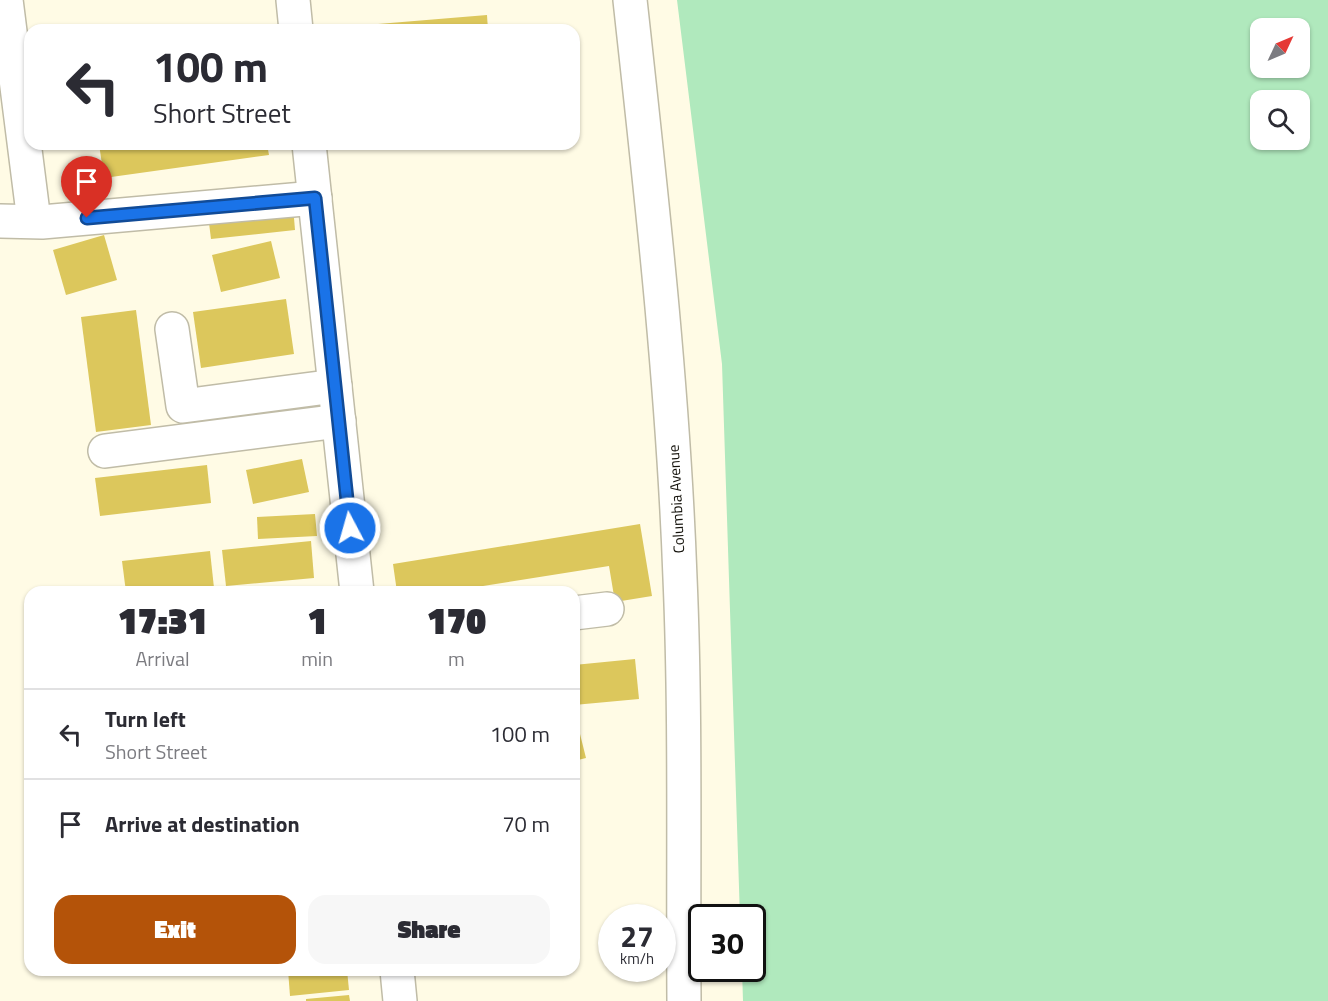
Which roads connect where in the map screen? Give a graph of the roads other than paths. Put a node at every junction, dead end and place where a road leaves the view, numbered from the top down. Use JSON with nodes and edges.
{"nodes":[{"id":1,"x":6,"y":0,"type":"edge"},
{"id":2,"x":293,"y":0,"type":"edge"},
{"id":3,"x":630,"y":0,"type":"edge"},
{"id":4,"x":295,"y":24,"type":"edge"},
{"id":5,"x":24,"y":142,"type":"edge"},
{"id":6,"x":25,"y":150,"type":"edge"},
{"id":7,"x":310,"y":150,"type":"edge"},
{"id":8,"x":315,"y":198,"type":"junction"},
{"id":9,"x":0,"y":221,"type":"edge"},
{"id":10,"x":34,"y":221,"type":"junction"},
{"id":11,"x":172,"y":329,"type":"dead end"},
{"id":12,"x":335,"y":386,"type":"junction"},
{"id":13,"x":339,"y":421,"type":"junction"},
{"id":14,"x":105,"y":451,"type":"dead end"},
{"id":15,"x":356,"y":586,"type":"edge"},
{"id":16,"x":607,"y":609,"type":"dead end"},
{"id":17,"x":580,"y":612,"type":"edge"},
{"id":18,"x":397,"y":976,"type":"edge"},
{"id":19,"x":400,"y":1001,"type":"edge"},
{"id":20,"x":684,"y":1001,"type":"edge"}],
"edges":[{"from":1,"to":5,"type":"street"},
{"from":2,"to":4,"type":"street"},
{"from":3,"to":20,"type":"street","name":"Columbia Avenue"},
{"from":6,"to":10,"type":"street"},
{"from":7,"to":8,"type":"street"},
{"from":8,"to":10,"type":"street"},
{"from":8,"to":12,"type":"street"},
{"from":9,"to":10,"type":"street"},
{"from":11,"to":12,"type":"street"},
{"from":12,"to":13,"type":"street"},
{"from":13,"to":14,"type":"street"},
{"from":13,"to":15,"type":"street"},
{"from":16,"to":17,"type":"street"},
{"from":18,"to":19,"type":"street"}]}
